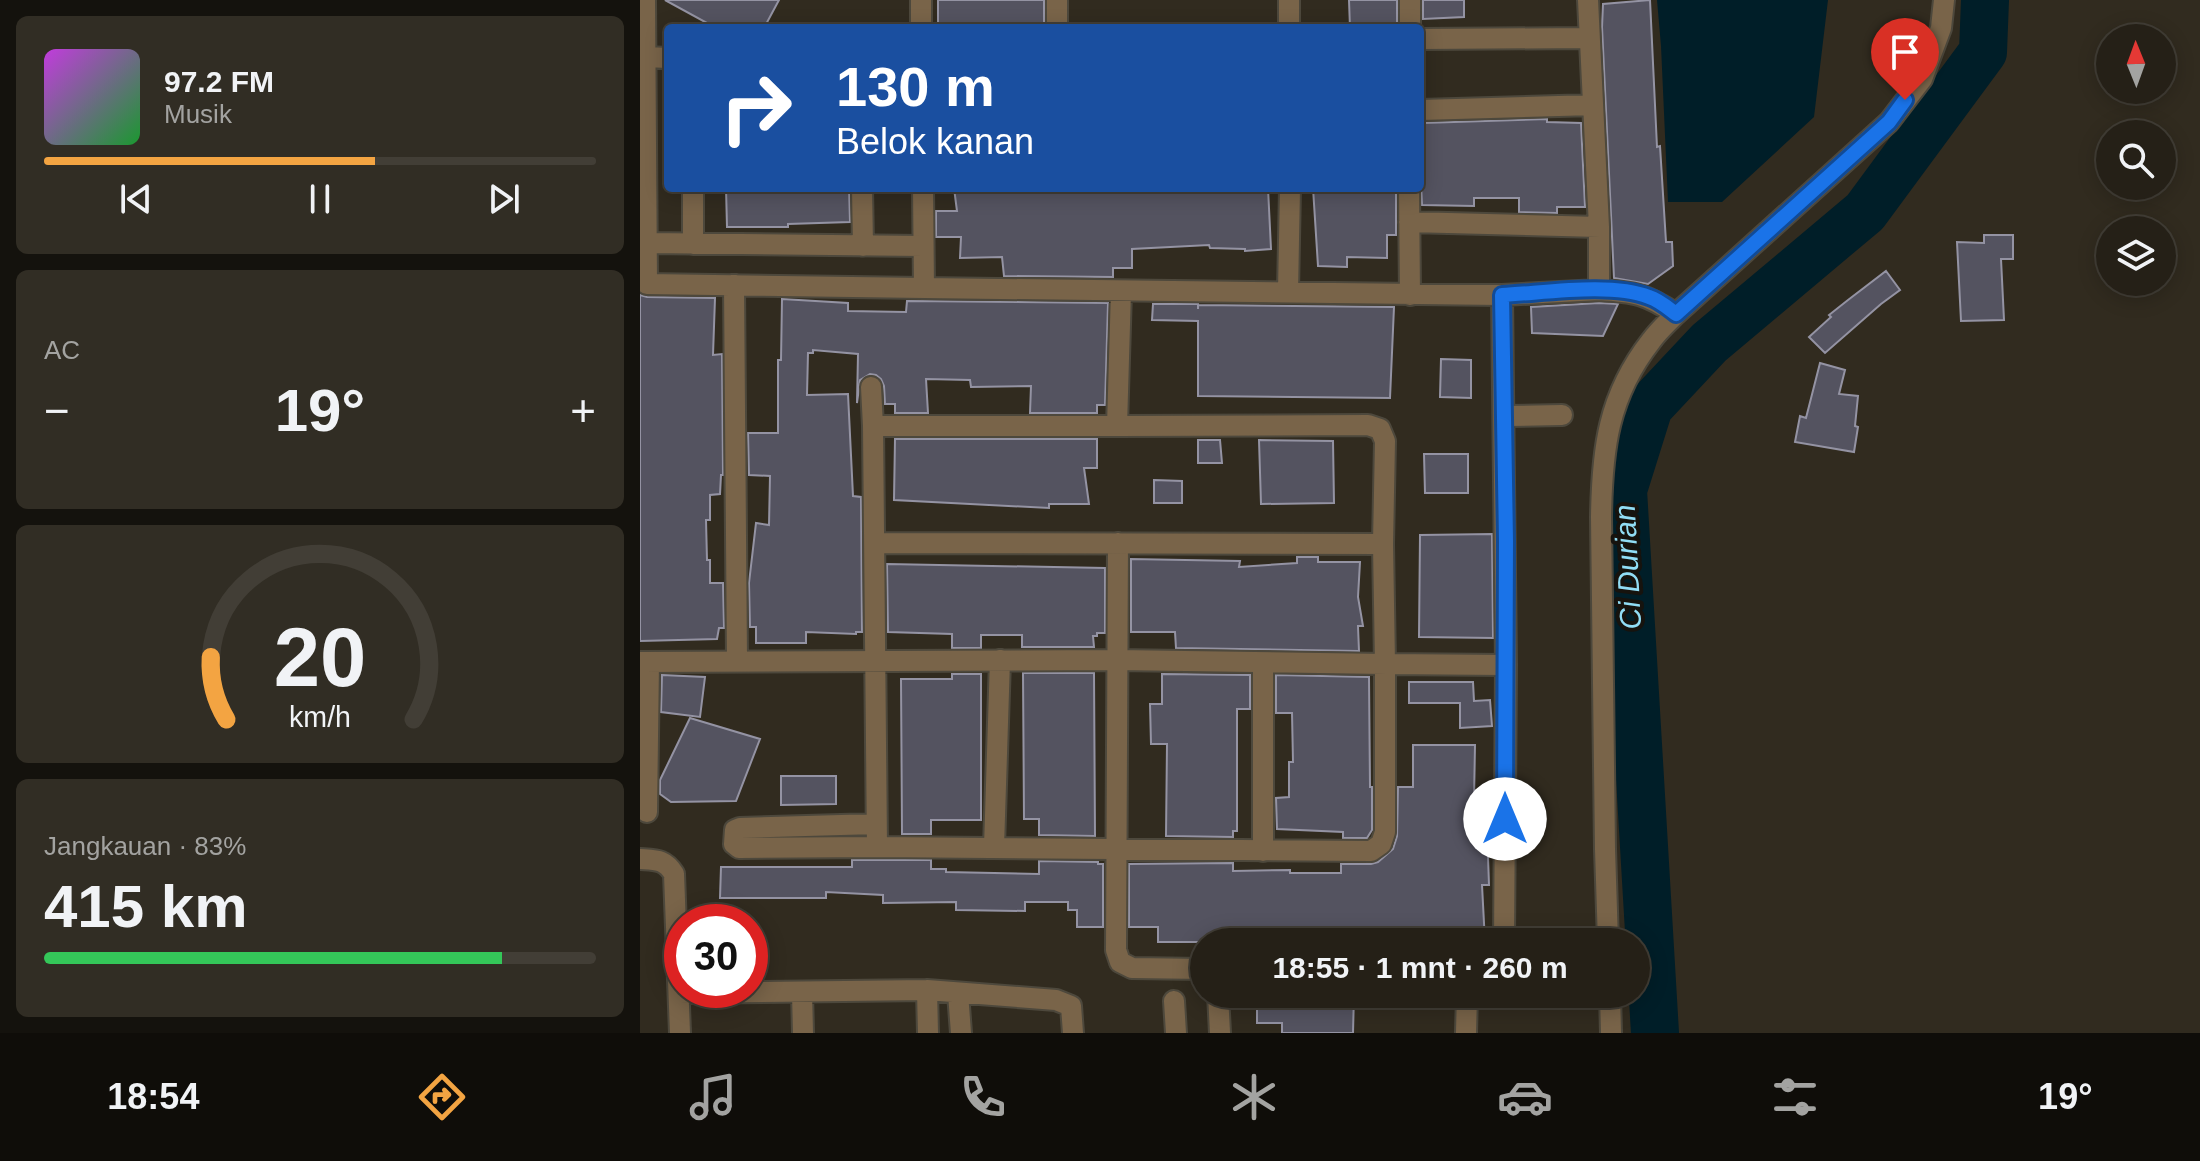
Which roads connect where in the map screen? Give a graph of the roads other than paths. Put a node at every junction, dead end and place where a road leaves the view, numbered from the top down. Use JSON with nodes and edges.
{"nodes":[{"id":1,"x":645,"y":0,"type":"edge"},
{"id":2,"x":921,"y":0,"type":"edge"},
{"id":3,"x":1057,"y":0,"type":"edge"},
{"id":4,"x":1289,"y":0,"type":"edge"},
{"id":5,"x":1410,"y":0,"type":"edge"},
{"id":6,"x":1588,"y":0,"type":"edge"},
{"id":7,"x":1944,"y":0,"type":"edge"},
{"id":8,"x":921,"y":24,"type":"edge"},
{"id":9,"x":1057,"y":24,"type":"edge"},
{"id":10,"x":1289,"y":24,"type":"edge"},
{"id":11,"x":1410,"y":24,"type":"edge"},
{"id":12,"x":1589,"y":38,"type":"junction"},
{"id":13,"x":1424,"y":39,"type":"edge"},
{"id":14,"x":646,"y":57,"type":"junction"},
{"id":15,"x":664,"y":58,"type":"edge"},
{"id":16,"x":1593,"y":105,"type":"junction"},
{"id":17,"x":1424,"y":110,"type":"edge"},
{"id":18,"x":693,"y":192,"type":"edge"},
{"id":19,"x":862,"y":192,"type":"edge"},
{"id":20,"x":923,"y":192,"type":"edge"},
{"id":21,"x":1290,"y":192,"type":"edge"},
{"id":22,"x":1409,"y":192,"type":"edge"},
{"id":23,"x":1409,"y":222,"type":"junction"},
{"id":24,"x":1599,"y":227,"type":"junction"},
{"id":25,"x":646,"y":243,"type":"junction"},
{"id":26,"x":693,"y":244,"type":"junction"},
{"id":27,"x":863,"y":246,"type":"junction"},
{"id":28,"x":923,"y":246,"type":"junction"},
{"id":29,"x":643,"y":284,"type":"edge"},
{"id":30,"x":734,"y":285,"type":"junction"},
{"id":31,"x":924,"y":288,"type":"junction"},
{"id":32,"x":1599,"y":290,"type":"junction"},
{"id":33,"x":1121,"y":291,"type":"junction"},
{"id":34,"x":1288,"y":292,"type":"junction"},
{"id":35,"x":1410,"y":295,"type":"junction"},
{"id":36,"x":1502,"y":295,"type":"junction"},
{"id":37,"x":1676,"y":314,"type":"junction"},
{"id":38,"x":871,"y":387,"type":"dead end"},
{"id":39,"x":1562,"y":415,"type":"dead end"},
{"id":40,"x":1505,"y":416,"type":"junction"},
{"id":41,"x":873,"y":426,"type":"junction"},
{"id":42,"x":1117,"y":426,"type":"junction"},
{"id":43,"x":875,"y":543,"type":"junction"},
{"id":44,"x":1118,"y":543,"type":"junction"},
{"id":45,"x":1383,"y":544,"type":"junction"},
{"id":46,"x":1000,"y":660,"type":"junction"},
{"id":47,"x":1117,"y":660,"type":"junction"},
{"id":48,"x":737,"y":661,"type":"junction"},
{"id":49,"x":874,"y":661,"type":"junction"},
{"id":50,"x":644,"y":662,"type":"edge"},
{"id":51,"x":1263,"y":664,"type":"junction"},
{"id":52,"x":1385,"y":664,"type":"junction"},
{"id":53,"x":1506,"y":665,"type":"junction"},
{"id":54,"x":647,"y":812,"type":"dead end"},
{"id":55,"x":876,"y":824,"type":"junction"},
{"id":56,"x":877,"y":847,"type":"junction"},
{"id":57,"x":994,"y":847,"type":"junction"},
{"id":58,"x":1118,"y":847,"type":"junction"},
{"id":59,"x":1263,"y":851,"type":"junction"},
{"id":60,"x":640,"y":859,"type":"edge"},
{"id":61,"x":675,"y":904,"type":"edge"},
{"id":62,"x":1504,"y":928,"type":"edge"},
{"id":63,"x":1608,"y":928,"type":"edge"},
{"id":64,"x":1190,"y":969,"type":"edge"},
{"id":65,"x":927,"y":990,"type":"junction"},
{"id":66,"x":768,"y":992,"type":"edge"},
{"id":67,"x":802,"y":992,"type":"junction"},
{"id":68,"x":958,"y":993,"type":"junction"},
{"id":69,"x":1174,"y":1001,"type":"dead end"},
{"id":70,"x":679,"y":1008,"type":"edge"},
{"id":71,"x":1219,"y":1008,"type":"edge"},
{"id":72,"x":1467,"y":1008,"type":"edge"},
{"id":73,"x":1610,"y":1008,"type":"edge"},
{"id":74,"x":680,"y":1033,"type":"edge"},
{"id":75,"x":803,"y":1033,"type":"edge"},
{"id":76,"x":928,"y":1033,"type":"edge"},
{"id":77,"x":961,"y":1033,"type":"edge"},
{"id":78,"x":1073,"y":1033,"type":"edge"},
{"id":79,"x":1176,"y":1033,"type":"edge"},
{"id":80,"x":1220,"y":1033,"type":"edge"},
{"id":81,"x":1466,"y":1033,"type":"edge"},
{"id":82,"x":1611,"y":1033,"type":"edge"}],
"edges":[{"from":1,"to":14,"type":"street"},
{"from":2,"to":8,"type":"street"},
{"from":3,"to":9,"type":"street"},
{"from":4,"to":10,"type":"street"},
{"from":5,"to":11,"type":"street"},
{"from":6,"to":12,"type":"street"},
{"from":7,"to":37,"type":"street"},
{"from":12,"to":13,"type":"street"},
{"from":12,"to":16,"type":"street"},
{"from":14,"to":15,"type":"street"},
{"from":14,"to":25,"type":"street"},
{"from":16,"to":17,"type":"street"},
{"from":16,"to":24,"type":"street"},
{"from":18,"to":26,"type":"street"},
{"from":19,"to":27,"type":"street"},
{"from":20,"to":28,"type":"street"},
{"from":21,"to":34,"type":"street"},
{"from":22,"to":23,"type":"street"},
{"from":23,"to":24,"type":"street"},
{"from":23,"to":35,"type":"street"},
{"from":24,"to":32,"type":"street"},
{"from":25,"to":26,"type":"street"},
{"from":25,"to":29,"type":"street"},
{"from":26,"to":27,"type":"street"},
{"from":27,"to":28,"type":"street"},
{"from":28,"to":31,"type":"street"},
{"from":29,"to":30,"type":"street"},
{"from":30,"to":31,"type":"street"},
{"from":30,"to":48,"type":"street"},
{"from":31,"to":33,"type":"street"},
{"from":32,"to":36,"type":"street"},
{"from":32,"to":37,"type":"street"},
{"from":33,"to":34,"type":"street"},
{"from":33,"to":42,"type":"street"},
{"from":34,"to":35,"type":"street"},
{"from":35,"to":36,"type":"street"},
{"from":36,"to":40,"type":"street"},
{"from":37,"to":63,"type":"street"},
{"from":38,"to":41,"type":"street"},
{"from":39,"to":40,"type":"street"},
{"from":40,"to":53,"type":"street"},
{"from":41,"to":42,"type":"street"},
{"from":41,"to":43,"type":"street"},
{"from":42,"to":45,"type":"street"},
{"from":43,"to":44,"type":"street"},
{"from":43,"to":49,"type":"street"},
{"from":44,"to":45,"type":"street"},
{"from":44,"to":47,"type":"street"},
{"from":45,"to":52,"type":"street"},
{"from":46,"to":47,"type":"street"},
{"from":46,"to":49,"type":"street"},
{"from":46,"to":57,"type":"street"},
{"from":47,"to":51,"type":"street"},
{"from":47,"to":58,"type":"street"},
{"from":48,"to":49,"type":"street"},
{"from":48,"to":50,"type":"street"},
{"from":49,"to":55,"type":"street"},
{"from":50,"to":54,"type":"street"},
{"from":51,"to":52,"type":"street"},
{"from":51,"to":59,"type":"street"},
{"from":52,"to":53,"type":"street"},
{"from":52,"to":59,"type":"street"},
{"from":53,"to":62,"type":"street"},
{"from":55,"to":56,"type":"street"},
{"from":55,"to":56,"type":"street"},
{"from":56,"to":57,"type":"street"},
{"from":57,"to":58,"type":"street"},
{"from":58,"to":59,"type":"street"},
{"from":58,"to":64,"type":"street"},
{"from":60,"to":61,"type":"street"},
{"from":65,"to":67,"type":"street"},
{"from":65,"to":68,"type":"street"},
{"from":65,"to":76,"type":"street"},
{"from":66,"to":67,"type":"street"},
{"from":67,"to":75,"type":"street"},
{"from":68,"to":77,"type":"street"},
{"from":68,"to":78,"type":"street"},
{"from":69,"to":79,"type":"street"},
{"from":70,"to":74,"type":"street"},
{"from":71,"to":80,"type":"street"},
{"from":72,"to":81,"type":"street"},
{"from":73,"to":82,"type":"street"}]}
